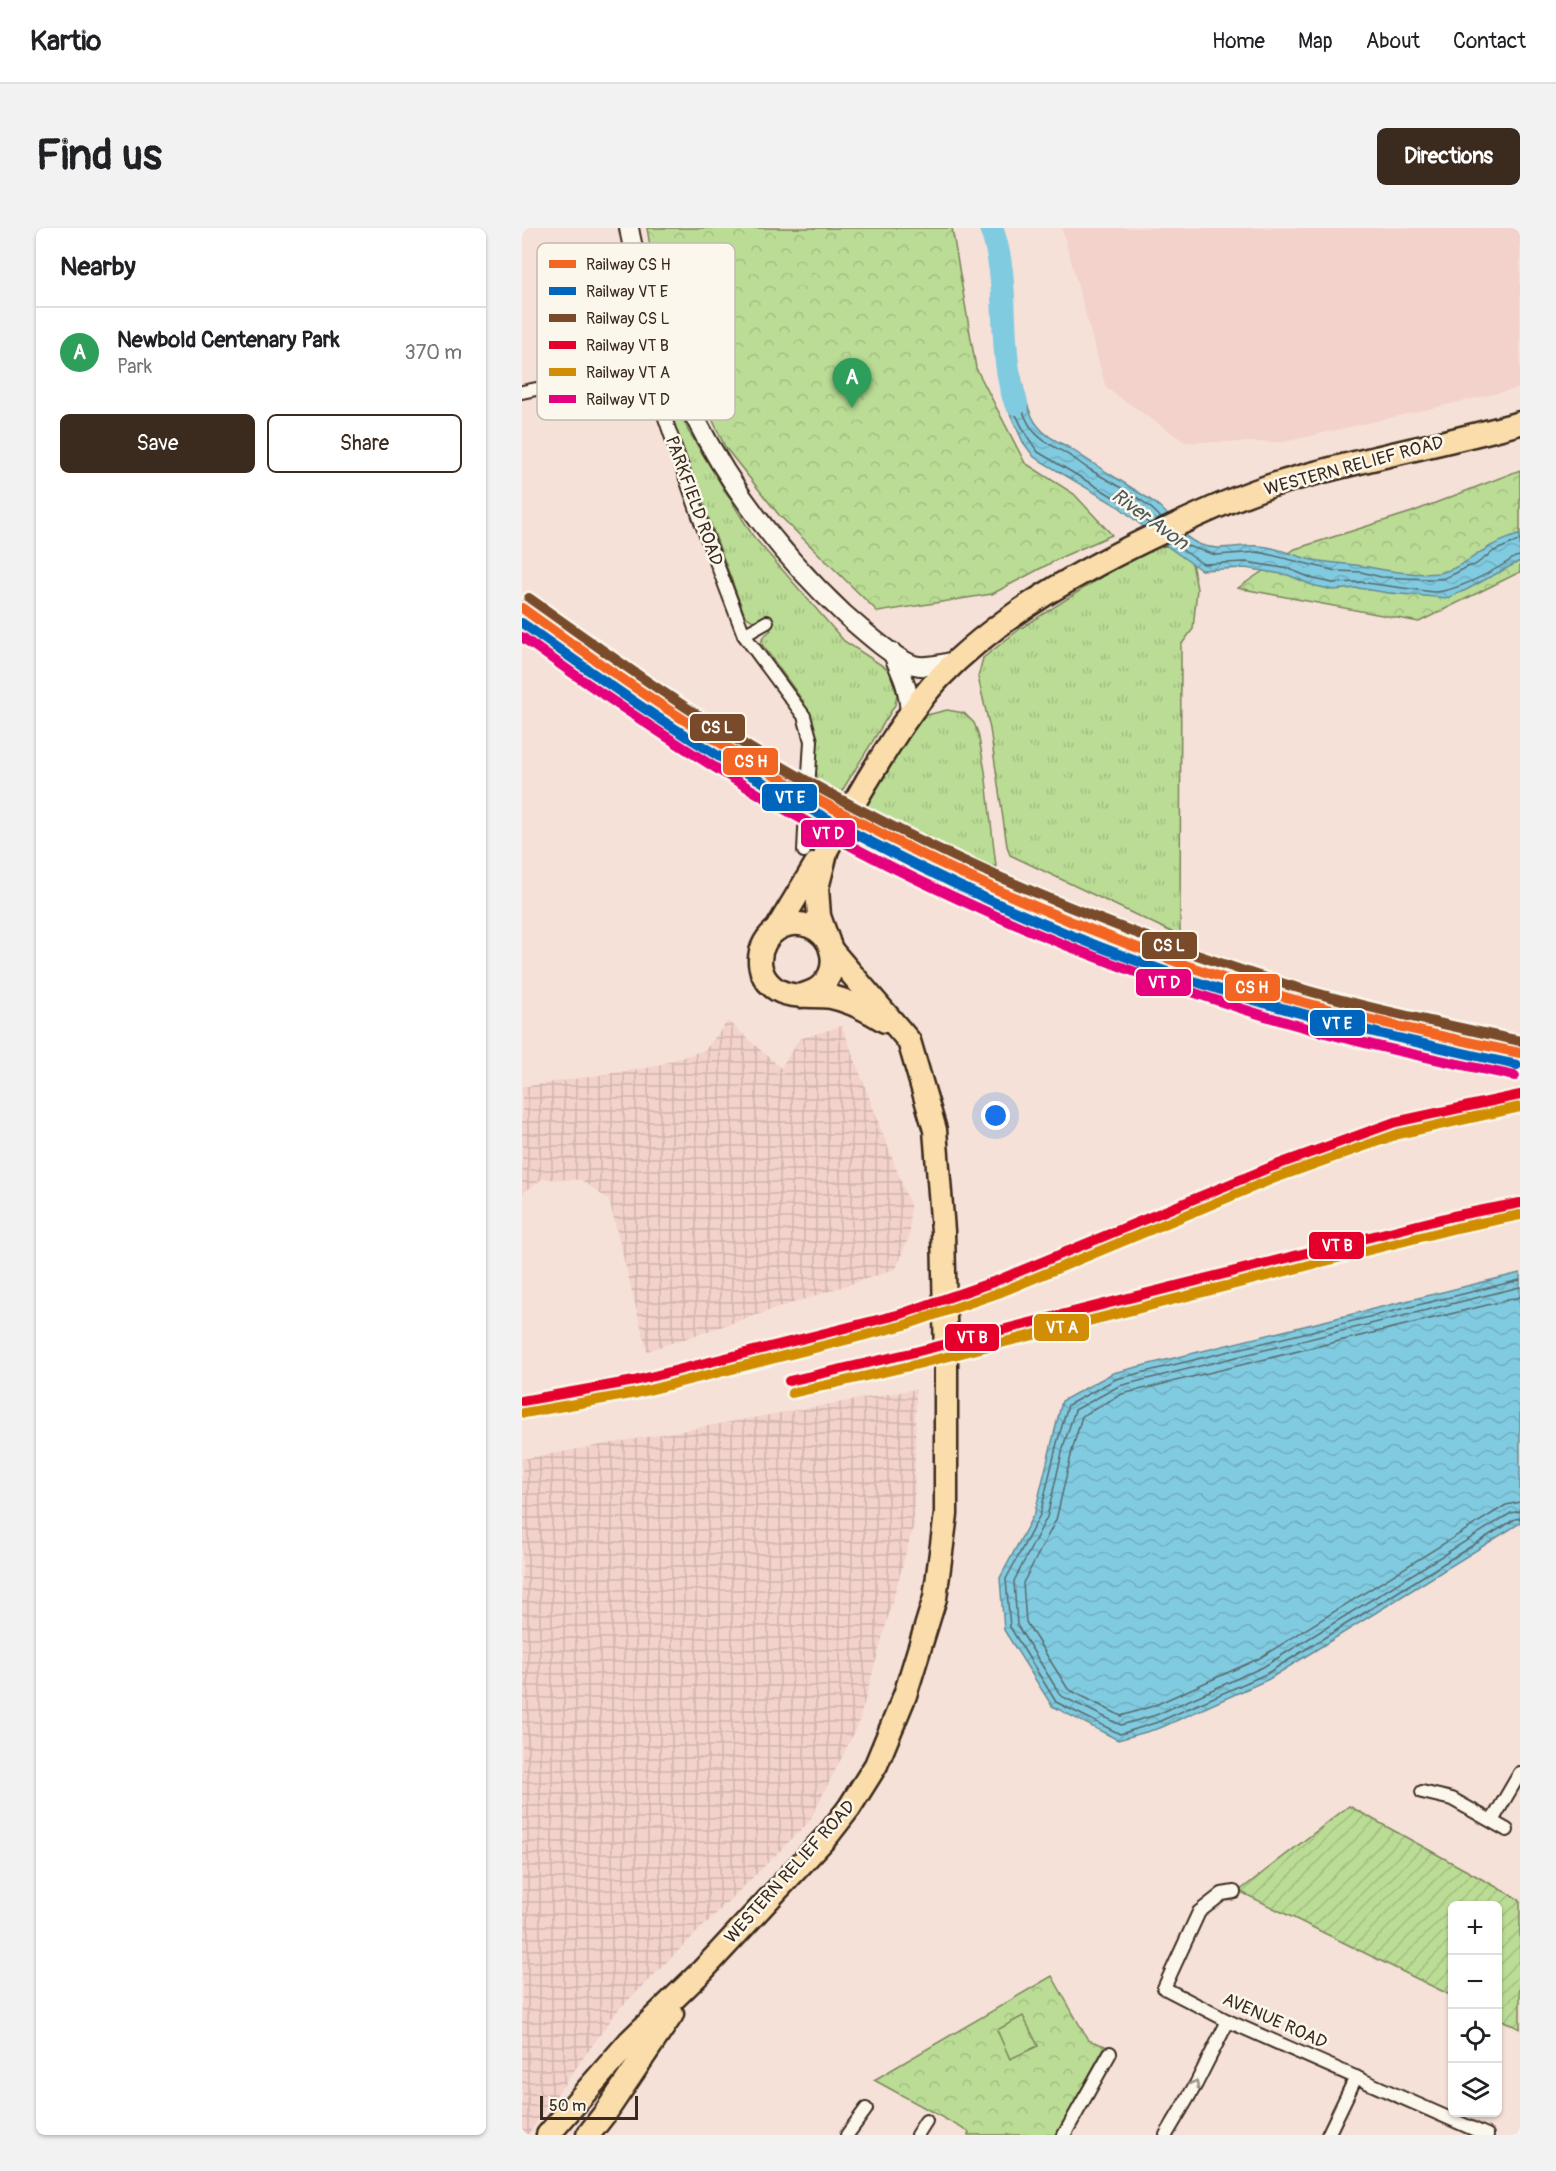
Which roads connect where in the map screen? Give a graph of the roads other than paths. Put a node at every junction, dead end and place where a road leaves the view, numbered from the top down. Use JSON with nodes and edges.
{"nodes":[{"id":1,"x":629,"y":228,"type":"edge"},
{"id":2,"x":632,"y":243,"type":"edge"},
{"id":3,"x":537,"y":389,"type":"edge"},
{"id":4,"x":522,"y":392,"type":"edge"},
{"id":5,"x":666,"y":420,"type":"edge"},
{"id":6,"x":696,"y":420,"type":"edge"},
{"id":7,"x":1520,"y":423,"type":"edge"},
{"id":8,"x":767,"y":622,"type":"dead end"},
{"id":9,"x":744,"y":635,"type":"junction"},
{"id":10,"x":892,"y":652,"type":"junction"},
{"id":11,"x":958,"y":660,"type":"junction"},
{"id":12,"x":910,"y":714,"type":"junction"},
{"id":13,"x":819,"y":855,"type":"junction"},
{"id":14,"x":778,"y":927,"type":"junction"},
{"id":15,"x":830,"y":946,"type":"junction"},
{"id":16,"x":800,"y":996,"type":"junction"},
{"id":17,"x":902,"y":1032,"type":"junction"},
{"id":18,"x":1520,"y":1773,"type":"edge"},
{"id":19,"x":1422,"y":1792,"type":"dead end"},
{"id":20,"x":1492,"y":1821,"type":"junction"},
{"id":21,"x":1507,"y":1830,"type":"dead end"},
{"id":22,"x":1234,"y":1892,"type":"dead end"},
{"id":23,"x":702,"y":1971,"type":"junction"},
{"id":24,"x":1228,"y":2021,"type":"junction"},
{"id":25,"x":662,"y":2029,"type":"junction"},
{"id":26,"x":1110,"y":2054,"type":"dead end"},
{"id":27,"x":1356,"y":2077,"type":"junction"},
{"id":28,"x":866,"y":2109,"type":"dead end"},
{"id":29,"x":926,"y":2121,"type":"dead end"},
{"id":30,"x":594,"y":2130,"type":"edge"},
{"id":31,"x":548,"y":2135,"type":"edge"},
{"id":32,"x":568,"y":2135,"type":"edge"},
{"id":33,"x":847,"y":2135,"type":"edge"},
{"id":34,"x":917,"y":2135,"type":"edge"},
{"id":35,"x":1064,"y":2135,"type":"edge"},
{"id":36,"x":1166,"y":2135,"type":"edge"},
{"id":37,"x":1328,"y":2135,"type":"edge"},
{"id":38,"x":1487,"y":2135,"type":"edge"}],
"edges":[{"from":1,"to":2,"type":"street","name":"PARKFIELD ROAD"},
{"from":3,"to":4,"type":"street"},
{"from":5,"to":9,"type":"street","name":"PARKFIELD ROAD"},
{"from":6,"to":10,"type":"street","name":"PARKFIELD ROAD"},
{"from":7,"to":11,"type":"highway","name":"WESTERN RELIEF ROAD"},
{"from":8,"to":9,"type":"street"},
{"from":9,"to":13,"type":"street","name":"PARKFIELD ROAD","bridge":true},
{"from":10,"to":11,"type":"street","name":"PARKFIELD ROAD"},
{"from":10,"to":12,"type":"street","name":"PARKFIELD ROAD"},
{"from":11,"to":12,"type":"highway","name":"WESTERN RELIEF ROAD"},
{"from":12,"to":13,"type":"highway","name":"WESTERN RELIEF ROAD","bridge":true},
{"from":13,"to":14,"type":"highway","name":"WESTERN RELIEF ROAD"},
{"from":13,"to":15,"type":"highway","name":"WESTERN RELIEF ROAD"},
{"from":14,"to":15,"type":"highway"},
{"from":14,"to":16,"type":"highway"},
{"from":15,"to":16,"type":"highway"},
{"from":15,"to":17,"type":"highway","name":"WESTERN RELIEF ROAD"},
{"from":16,"to":17,"type":"highway"},
{"from":17,"to":23,"type":"highway","name":"WESTERN RELIEF ROAD"},
{"from":18,"to":20,"type":"street"},
{"from":19,"to":20,"type":"street"},
{"from":20,"to":21,"type":"street"},
{"from":22,"to":24,"type":"street","name":"AVENUE ROAD"},
{"from":23,"to":25,"type":"highway","name":"WESTERN RELIEF ROAD"},
{"from":23,"to":31,"type":"highway","name":"WESTERN RELIEF ROAD"},
{"from":24,"to":27,"type":"street","name":"AVENUE ROAD"},
{"from":36,"to":24,"type":"street","one_way":true},
{"from":25,"to":30,"type":"highway","name":"WESTERN RELIEF ROAD"},
{"from":25,"to":32,"type":"highway"},
{"from":26,"to":35,"type":"street"},
{"from":27,"to":37,"type":"street"},
{"from":27,"to":38,"type":"street","name":"AVENUE ROAD"},
{"from":28,"to":33,"type":"street"},
{"from":29,"to":34,"type":"street"}]}
